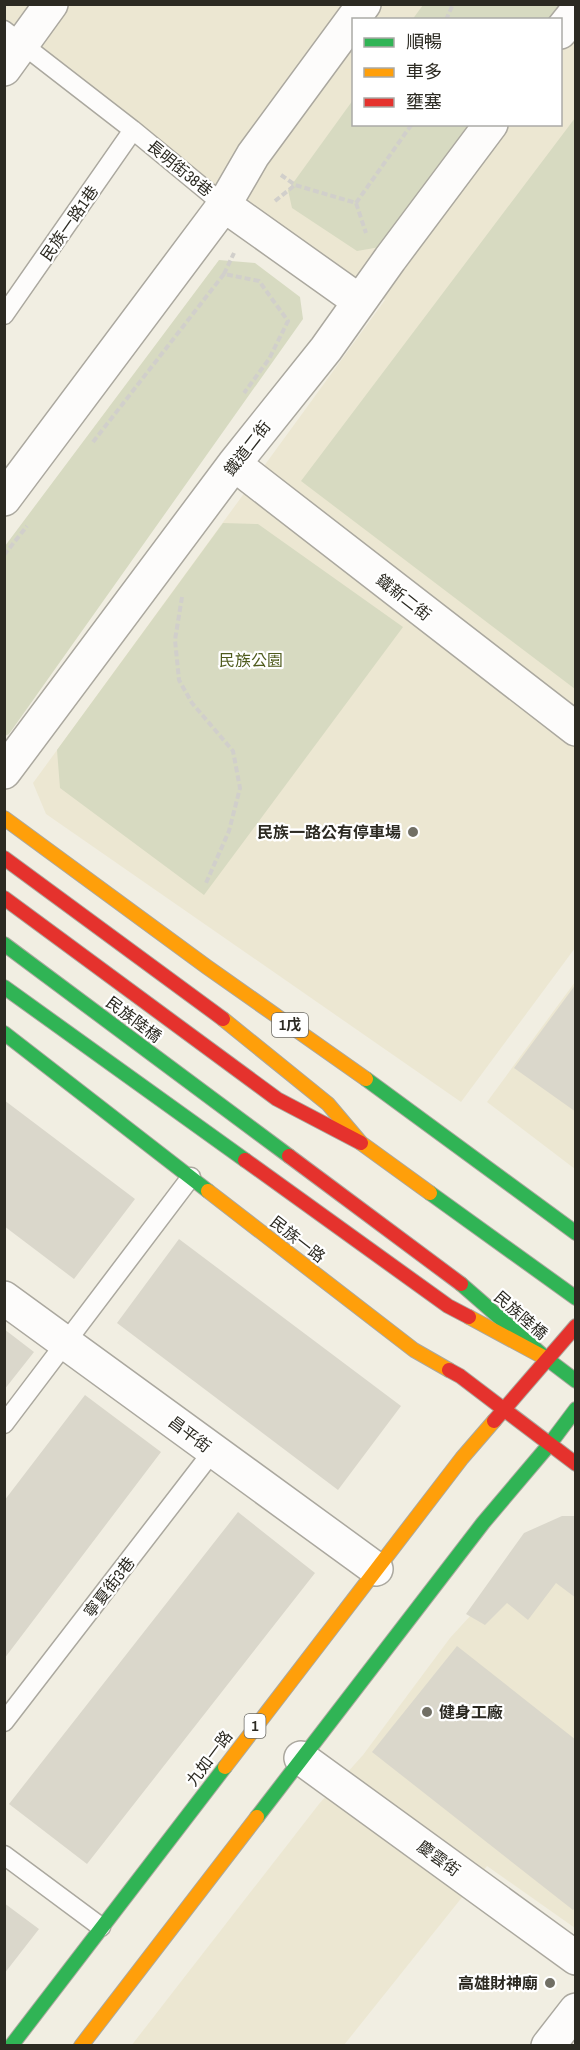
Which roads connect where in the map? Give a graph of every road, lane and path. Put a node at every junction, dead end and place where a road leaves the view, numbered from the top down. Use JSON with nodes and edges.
{"nodes":[{"id":1,"x":51,"y":4,"type":"edge"},
{"id":2,"x":363,"y":4,"type":"edge"},
{"id":3,"x":453,"y":4,"type":"edge"},
{"id":4,"x":576,"y":12,"type":"edge"},
{"id":5,"x":353,"y":18,"type":"edge"},
{"id":6,"x":447,"y":18,"type":"edge"},
{"id":7,"x":352,"y":19,"type":"edge"},
{"id":8,"x":562,"y":31,"type":"edge"},
{"id":9,"x":11,"y":47,"type":"edge"},
{"id":10,"x":411,"y":126,"type":"edge"},
{"id":11,"x":490,"y":126,"type":"edge"},
{"id":12,"x":133,"y":130,"type":"junction"},
{"id":13,"x":279,"y":173,"type":"dead end"},
{"id":14,"x":356,"y":203,"type":"junction"},
{"id":15,"x":224,"y":205,"type":"junction"},
{"id":16,"x":369,"y":242,"type":"dead end"},
{"id":17,"x":359,"y":301,"type":"junction"},
{"id":18,"x":4,"y":315,"type":"edge"},
{"id":19,"x":288,"y":321,"type":"junction"},
{"id":20,"x":296,"y":327,"type":"dead end"},
{"id":21,"x":240,"y":397,"type":"dead end"},
{"id":22,"x":92,"y":443,"type":"dead end"},
{"id":23,"x":234,"y":464,"type":"junction"},
{"id":24,"x":4,"y":499,"type":"edge"},
{"id":25,"x":34,"y":518,"type":"dead end"},
{"id":26,"x":4,"y":555,"type":"edge"},
{"id":27,"x":182,"y":597,"type":"dead end"},
{"id":28,"x":576,"y":729,"type":"edge"},
{"id":29,"x":4,"y":772,"type":"edge"},
{"id":30,"x":4,"y":818,"type":"edge"},
{"id":31,"x":4,"y":858,"type":"edge"},
{"id":32,"x":206,"y":883,"type":"dead end"},
{"id":33,"x":4,"y":898,"type":"edge"},
{"id":34,"x":4,"y":944,"type":"edge"},
{"id":35,"x":4,"y":987,"type":"edge"},
{"id":36,"x":4,"y":1033,"type":"edge"},
{"id":37,"x":362,"y":1143,"type":"junction"},
{"id":38,"x":191,"y":1177,"type":"junction"},
{"id":39,"x":576,"y":1233,"type":"edge"},
{"id":40,"x":4,"y":1298,"type":"edge"},
{"id":41,"x":576,"y":1298,"type":"edge"},
{"id":42,"x":576,"y":1326,"type":"edge"},
{"id":43,"x":66,"y":1343,"type":"junction"},
{"id":44,"x":547,"y":1359,"type":"junction"},
{"id":45,"x":576,"y":1381,"type":"edge"},
{"id":46,"x":504,"y":1409,"type":"junction"},
{"id":47,"x":576,"y":1409,"type":"edge"},
{"id":48,"x":4,"y":1424,"type":"edge"},
{"id":49,"x":549,"y":1445,"type":"junction"},
{"id":50,"x":213,"y":1452,"type":"junction"},
{"id":51,"x":576,"y":1464,"type":"edge"},
{"id":52,"x":376,"y":1569,"type":"junction"},
{"id":53,"x":4,"y":1722,"type":"edge"},
{"id":54,"x":301,"y":1758,"type":"junction"},
{"id":55,"x":4,"y":1855,"type":"edge"},
{"id":56,"x":101,"y":1927,"type":"junction"},
{"id":57,"x":576,"y":1958,"type":"edge"},
{"id":58,"x":576,"y":2010,"type":"edge"},
{"id":59,"x":11,"y":2046,"type":"edge"},
{"id":60,"x":81,"y":2046,"type":"edge"},
{"id":61,"x":549,"y":2046,"type":"edge"}],
"edges":[{"from":1,"to":9,"type":"street"},
{"from":2,"to":5,"type":"street"},
{"from":3,"to":6,"type":"path"},
{"from":4,"to":8,"type":"street"},
{"from":7,"to":15,"type":"street"},
{"from":9,"to":12,"type":"lane","name":"長明街38巷"},
{"from":10,"to":14,"type":"path"},
{"from":11,"to":17,"type":"street","name":"鐵道二街"},
{"from":12,"to":15,"type":"lane","name":"長明街38巷"},
{"from":12,"to":18,"type":"lane","name":"民族一路1巷"},
{"from":13,"to":14,"type":"path"},
{"from":14,"to":16,"type":"path"},
{"from":15,"to":17,"type":"street","name":"長明街38巷"},
{"from":15,"to":24,"type":"street"},
{"from":17,"to":23,"type":"street","name":"鐵道二街"},
{"from":19,"to":20,"type":"path"},
{"from":19,"to":21,"type":"path"},
{"from":19,"to":22,"type":"path"},
{"from":23,"to":28,"type":"street","name":"鐵新二街"},
{"from":23,"to":29,"type":"street","name":"鐵道二街"},
{"from":25,"to":26,"type":"path"},
{"from":27,"to":32,"type":"path"},
{"from":30,"to":39,"type":"main road","number":"1戊"},
{"from":31,"to":37,"type":"main road","name":"民族陸橋","number":"1戊"},
{"from":33,"to":37,"type":"main road","name":"民族陸橋"},
{"from":34,"to":44,"type":"main road","name":"民族陸橋"},
{"from":35,"to":44,"type":"main road","name":"民族陸橋"},
{"from":36,"to":38,"type":"main road","name":"民族一路"},
{"from":37,"to":41,"type":"main road","name":"民族陸橋","number":"1戊"},
{"from":38,"to":43,"type":"lane"},
{"from":38,"to":46,"type":"main road","name":"民族一路"},
{"from":40,"to":43,"type":"street","name":"昌平街"},
{"from":42,"to":44,"type":"main road","number":"1"},
{"from":43,"to":48,"type":"lane"},
{"from":43,"to":50,"type":"street","name":"昌平街"},
{"from":44,"to":45,"type":"main road"},
{"from":44,"to":46,"type":"main road","number":"1"},
{"from":46,"to":49,"type":"main road","name":"民族一路"},
{"from":46,"to":52,"type":"main road","name":"九如一路","number":"1"},
{"from":47,"to":49,"type":"main road"},
{"from":49,"to":51,"type":"main road","name":"民族一路"},
{"from":49,"to":54,"type":"main road"},
{"from":50,"to":52,"type":"street","name":"昌平街"},
{"from":50,"to":53,"type":"lane","name":"寧夏街3巷"},
{"from":52,"to":56,"type":"main road","name":"九如一路","number":"1"},
{"from":54,"to":57,"type":"street","name":"慶雲街"},
{"from":54,"to":60,"type":"main road"},
{"from":55,"to":56,"type":"lane"},
{"from":56,"to":59,"type":"main road","name":"九如一路","number":"1"},
{"from":58,"to":61,"type":"street"}]}
